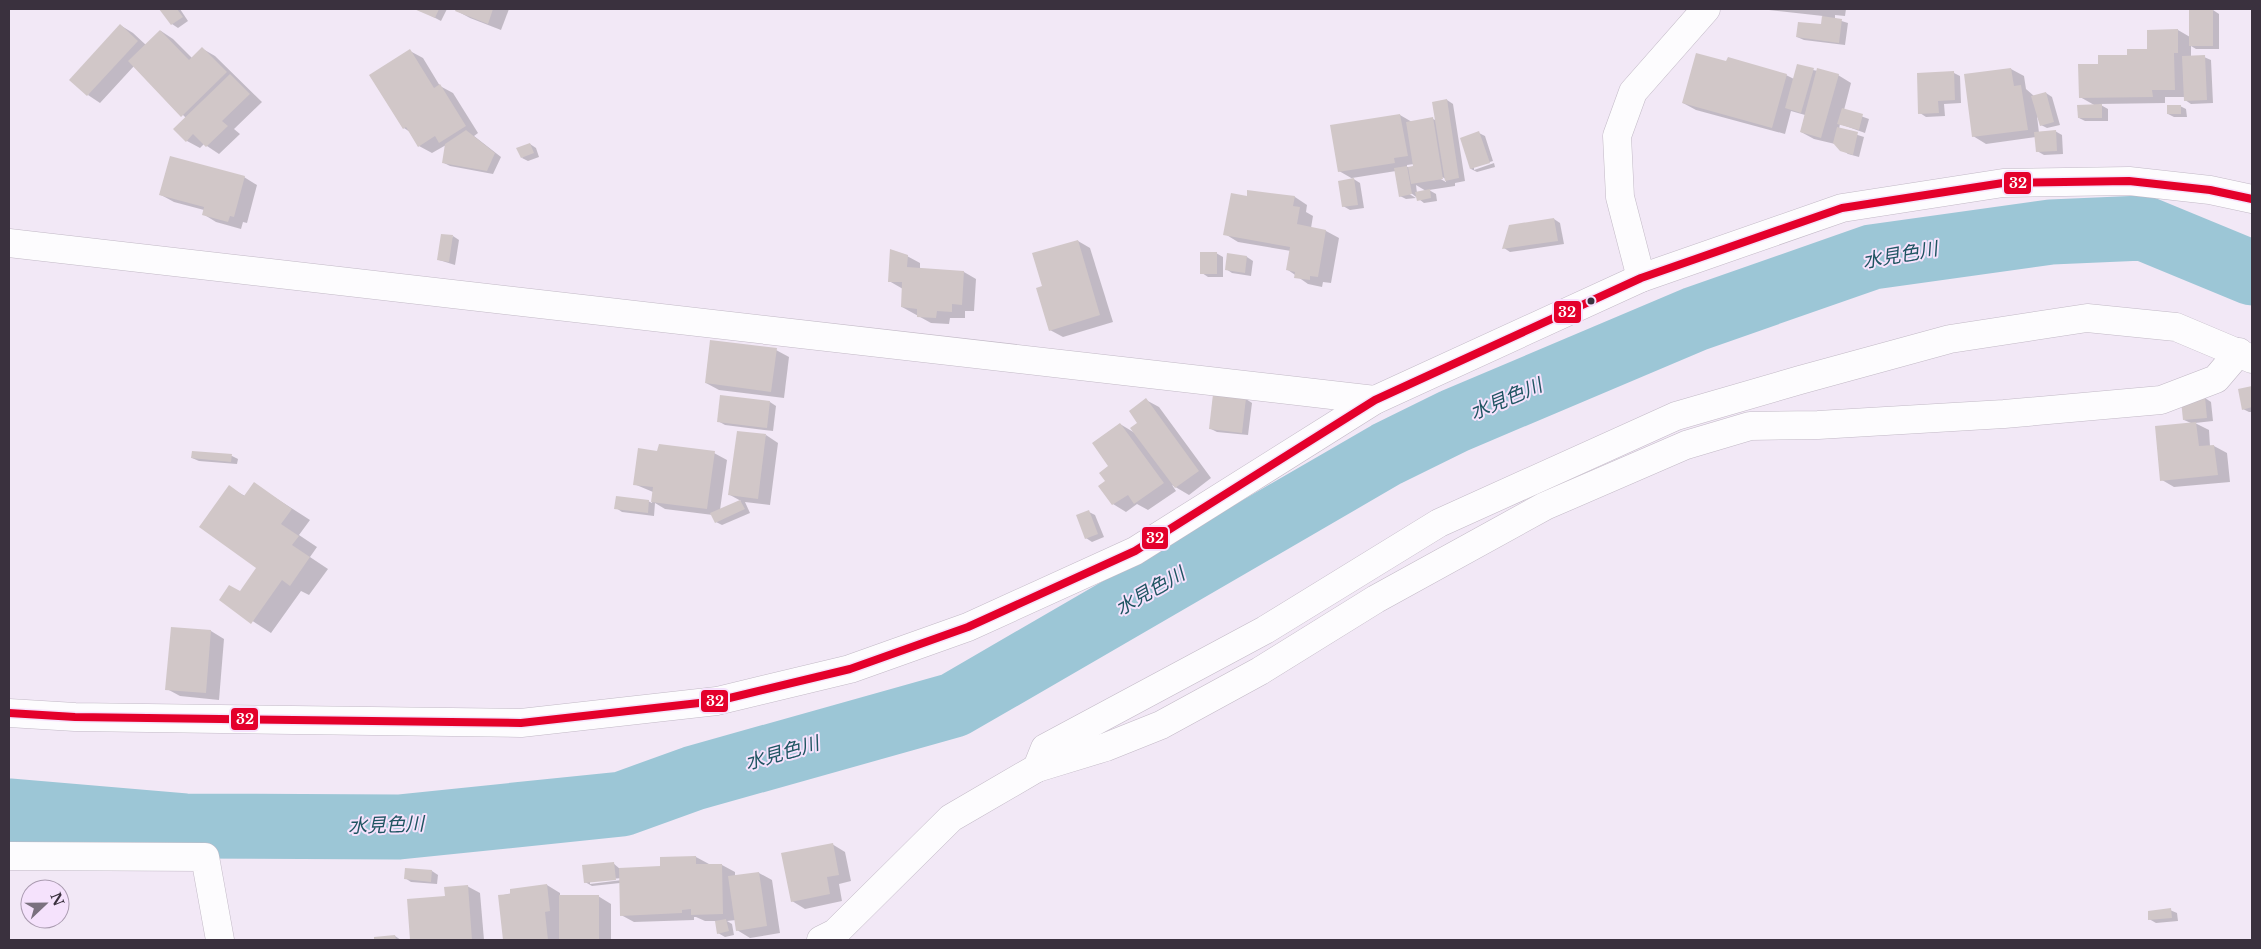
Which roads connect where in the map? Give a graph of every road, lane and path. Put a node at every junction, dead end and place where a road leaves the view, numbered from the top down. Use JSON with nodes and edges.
{"nodes":[{"id":1,"x":1706,"y":9,"type":"edge"},
{"id":2,"x":2252,"y":199,"type":"edge"},
{"id":3,"x":9,"y":243,"type":"edge"},
{"id":4,"x":1641,"y":278,"type":"junction"},
{"id":5,"x":2246,"y":355,"type":"edge"},
{"id":6,"x":1375,"y":400,"type":"junction"},
{"id":7,"x":9,"y":713,"type":"edge"},
{"id":8,"x":1037,"y":768,"type":"junction"},
{"id":9,"x":9,"y":856,"type":"edge"},
{"id":10,"x":220,"y":940,"type":"edge"},
{"id":11,"x":821,"y":940,"type":"edge"}],
"edges":[{"from":1,"to":4,"type":"street"},
{"from":2,"to":4,"type":"street"},
{"from":3,"to":6,"type":"street"},
{"from":4,"to":6,"type":"street"},
{"from":5,"to":8,"type":"street"},
{"from":5,"to":8,"type":"street"},
{"from":6,"to":7,"type":"street"},
{"from":8,"to":11,"type":"street"},
{"from":9,"to":10,"type":"street"}]}
